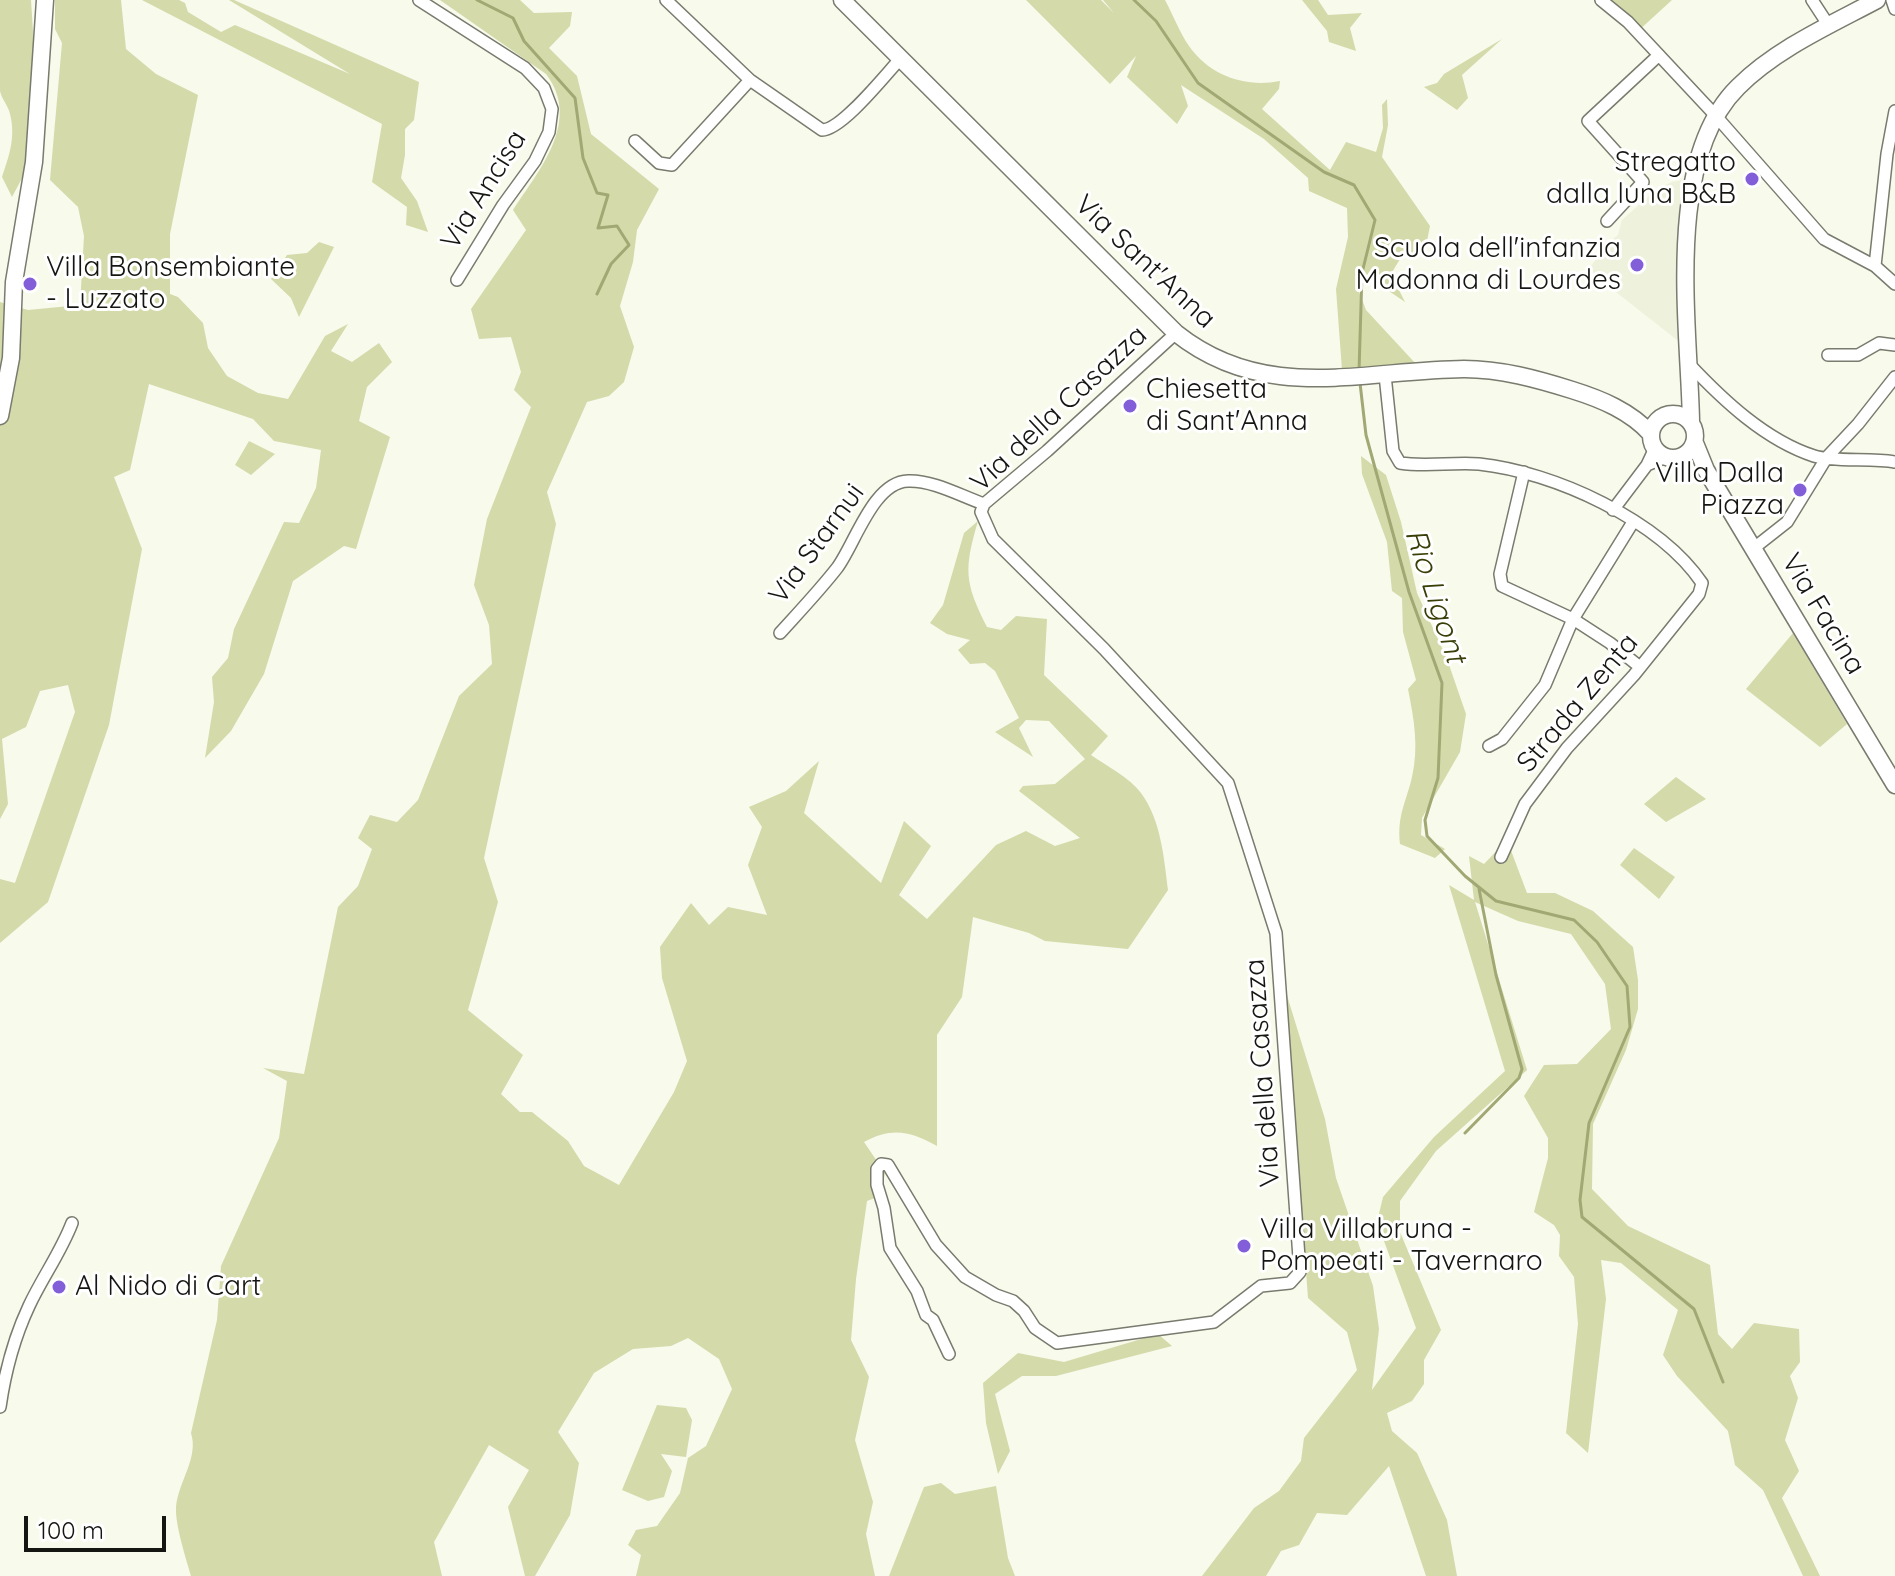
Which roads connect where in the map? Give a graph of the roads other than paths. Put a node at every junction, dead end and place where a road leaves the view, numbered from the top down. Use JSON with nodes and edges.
{"nodes":[{"id":1,"x":45,"y":0,"type":"edge"},
{"id":2,"x":419,"y":0,"type":"edge"},
{"id":3,"x":666,"y":0,"type":"edge"},
{"id":4,"x":842,"y":0,"type":"edge"},
{"id":5,"x":1601,"y":0,"type":"edge"},
{"id":6,"x":1812,"y":0,"type":"edge"},
{"id":7,"x":1877,"y":0,"type":"edge"},
{"id":8,"x":1892,"y":0,"type":"edge"},
{"id":9,"x":1895,"y":9,"type":"edge"},
{"id":10,"x":1829,"y":26,"type":"junction"},
{"id":11,"x":1659,"y":55,"type":"junction"},
{"id":12,"x":901,"y":58,"type":"junction"},
{"id":13,"x":750,"y":80,"type":"junction"},
{"id":14,"x":1895,"y":111,"type":"edge"},
{"id":15,"x":1715,"y":115,"type":"junction"},
{"id":16,"x":635,"y":141,"type":"dead end"},
{"id":17,"x":1607,"y":221,"type":"dead end"},
{"id":18,"x":1875,"y":266,"type":"junction"},
{"id":19,"x":457,"y":280,"type":"dead end"},
{"id":20,"x":1895,"y":284,"type":"edge"},
{"id":21,"x":1176,"y":333,"type":"junction"},
{"id":22,"x":1895,"y":345,"type":"edge"},
{"id":23,"x":1828,"y":355,"type":"dead end"},
{"id":24,"x":1689,"y":370,"type":"junction"},
{"id":25,"x":1385,"y":375,"type":"junction"},
{"id":26,"x":1895,"y":377,"type":"edge"},
{"id":27,"x":1712,"y":388,"type":"junction"},
{"id":28,"x":1690,"y":398,"type":"junction"},
{"id":29,"x":1630,"y":414,"type":"junction"},
{"id":30,"x":1666,"y":415,"type":"junction"},
{"id":31,"x":0,"y":416,"type":"edge"},
{"id":32,"x":1691,"y":421,"type":"junction"},
{"id":33,"x":1657,"y":446,"type":"junction"},
{"id":34,"x":1690,"y":449,"type":"junction"},
{"id":35,"x":1827,"y":457,"type":"junction"},
{"id":36,"x":1895,"y":462,"type":"edge"},
{"id":37,"x":1524,"y":472,"type":"junction"},
{"id":38,"x":984,"y":504,"type":"junction"},
{"id":39,"x":1613,"y":510,"type":"junction"},
{"id":40,"x":1633,"y":522,"type":"junction"},
{"id":41,"x":1754,"y":548,"type":"junction"},
{"id":42,"x":1573,"y":619,"type":"junction"},
{"id":43,"x":780,"y":633,"type":"dead end"},
{"id":44,"x":1640,"y":667,"type":"junction"},
{"id":45,"x":1489,"y":746,"type":"dead end"},
{"id":46,"x":1895,"y":785,"type":"edge"},
{"id":47,"x":1501,"y":857,"type":"dead end"},
{"id":48,"x":72,"y":1223,"type":"dead end"},
{"id":49,"x":949,"y":1354,"type":"dead end"},
{"id":50,"x":0,"y":1407,"type":"edge"}],
"edges":[{"from":1,"to":31,"type":"main road"},
{"from":2,"to":19,"type":"street","name":"Via Ancisa"},
{"from":3,"to":13,"type":"street"},
{"from":4,"to":12,"type":"main road","name":"Via Sant'Anna"},
{"from":5,"to":11,"type":"street"},
{"from":6,"to":10,"type":"street"},
{"from":7,"to":10,"type":"main road"},
{"from":8,"to":9,"type":"street"},
{"from":10,"to":15,"type":"main road"},
{"from":11,"to":15,"type":"street"},
{"from":11,"to":17,"type":"street"},
{"from":12,"to":13,"type":"street"},
{"from":12,"to":21,"type":"main road","name":"Via Sant'Anna"},
{"from":13,"to":16,"type":"street"},
{"from":14,"to":18,"type":"street"},
{"from":15,"to":18,"type":"street"},
{"from":15,"to":24,"type":"main road"},
{"from":18,"to":20,"type":"street"},
{"from":21,"to":25,"type":"main road","name":"Via Sant'Anna"},
{"from":21,"to":38,"type":"street","name":"Via della Casazza"},
{"from":22,"to":23,"type":"street"},
{"from":24,"to":27,"type":"street"},
{"from":24,"to":28,"type":"main road"},
{"from":24,"to":30,"type":"main road"},
{"from":25,"to":29,"type":"main road","name":"Via Sant'Anna"},
{"from":25,"to":37,"type":"street"},
{"from":26,"to":35,"type":"street"},
{"from":27,"to":28,"type":"street"},
{"from":27,"to":35,"type":"street"},
{"from":28,"to":32,"type":"main road"},
{"from":29,"to":30,"type":"main road","name":"Via Sant'Anna"},
{"from":29,"to":33,"type":"main road","name":"Via Sant'Anna"},
{"from":30,"to":32,"type":"main road"},
{"from":30,"to":33,"type":"main road"},
{"from":32,"to":34,"type":"main road"},
{"from":33,"to":34,"type":"main road"},
{"from":33,"to":39,"type":"street"},
{"from":34,"to":41,"type":"main road","name":"Via Facina"},
{"from":35,"to":36,"type":"street"},
{"from":35,"to":41,"type":"street"},
{"from":37,"to":39,"type":"street"},
{"from":37,"to":42,"type":"street"},
{"from":38,"to":43,"type":"street","name":"Via Starnui"},
{"from":38,"to":49,"type":"street","name":"Via della Casazza"},
{"from":39,"to":40,"type":"street"},
{"from":40,"to":42,"type":"street"},
{"from":40,"to":44,"type":"street","name":"Strada Zenta"},
{"from":41,"to":46,"type":"main road","name":"Via Facina"},
{"from":42,"to":44,"type":"street"},
{"from":42,"to":45,"type":"street"},
{"from":44,"to":47,"type":"street","name":"Strada Zenta"},
{"from":48,"to":50,"type":"street"}]}
